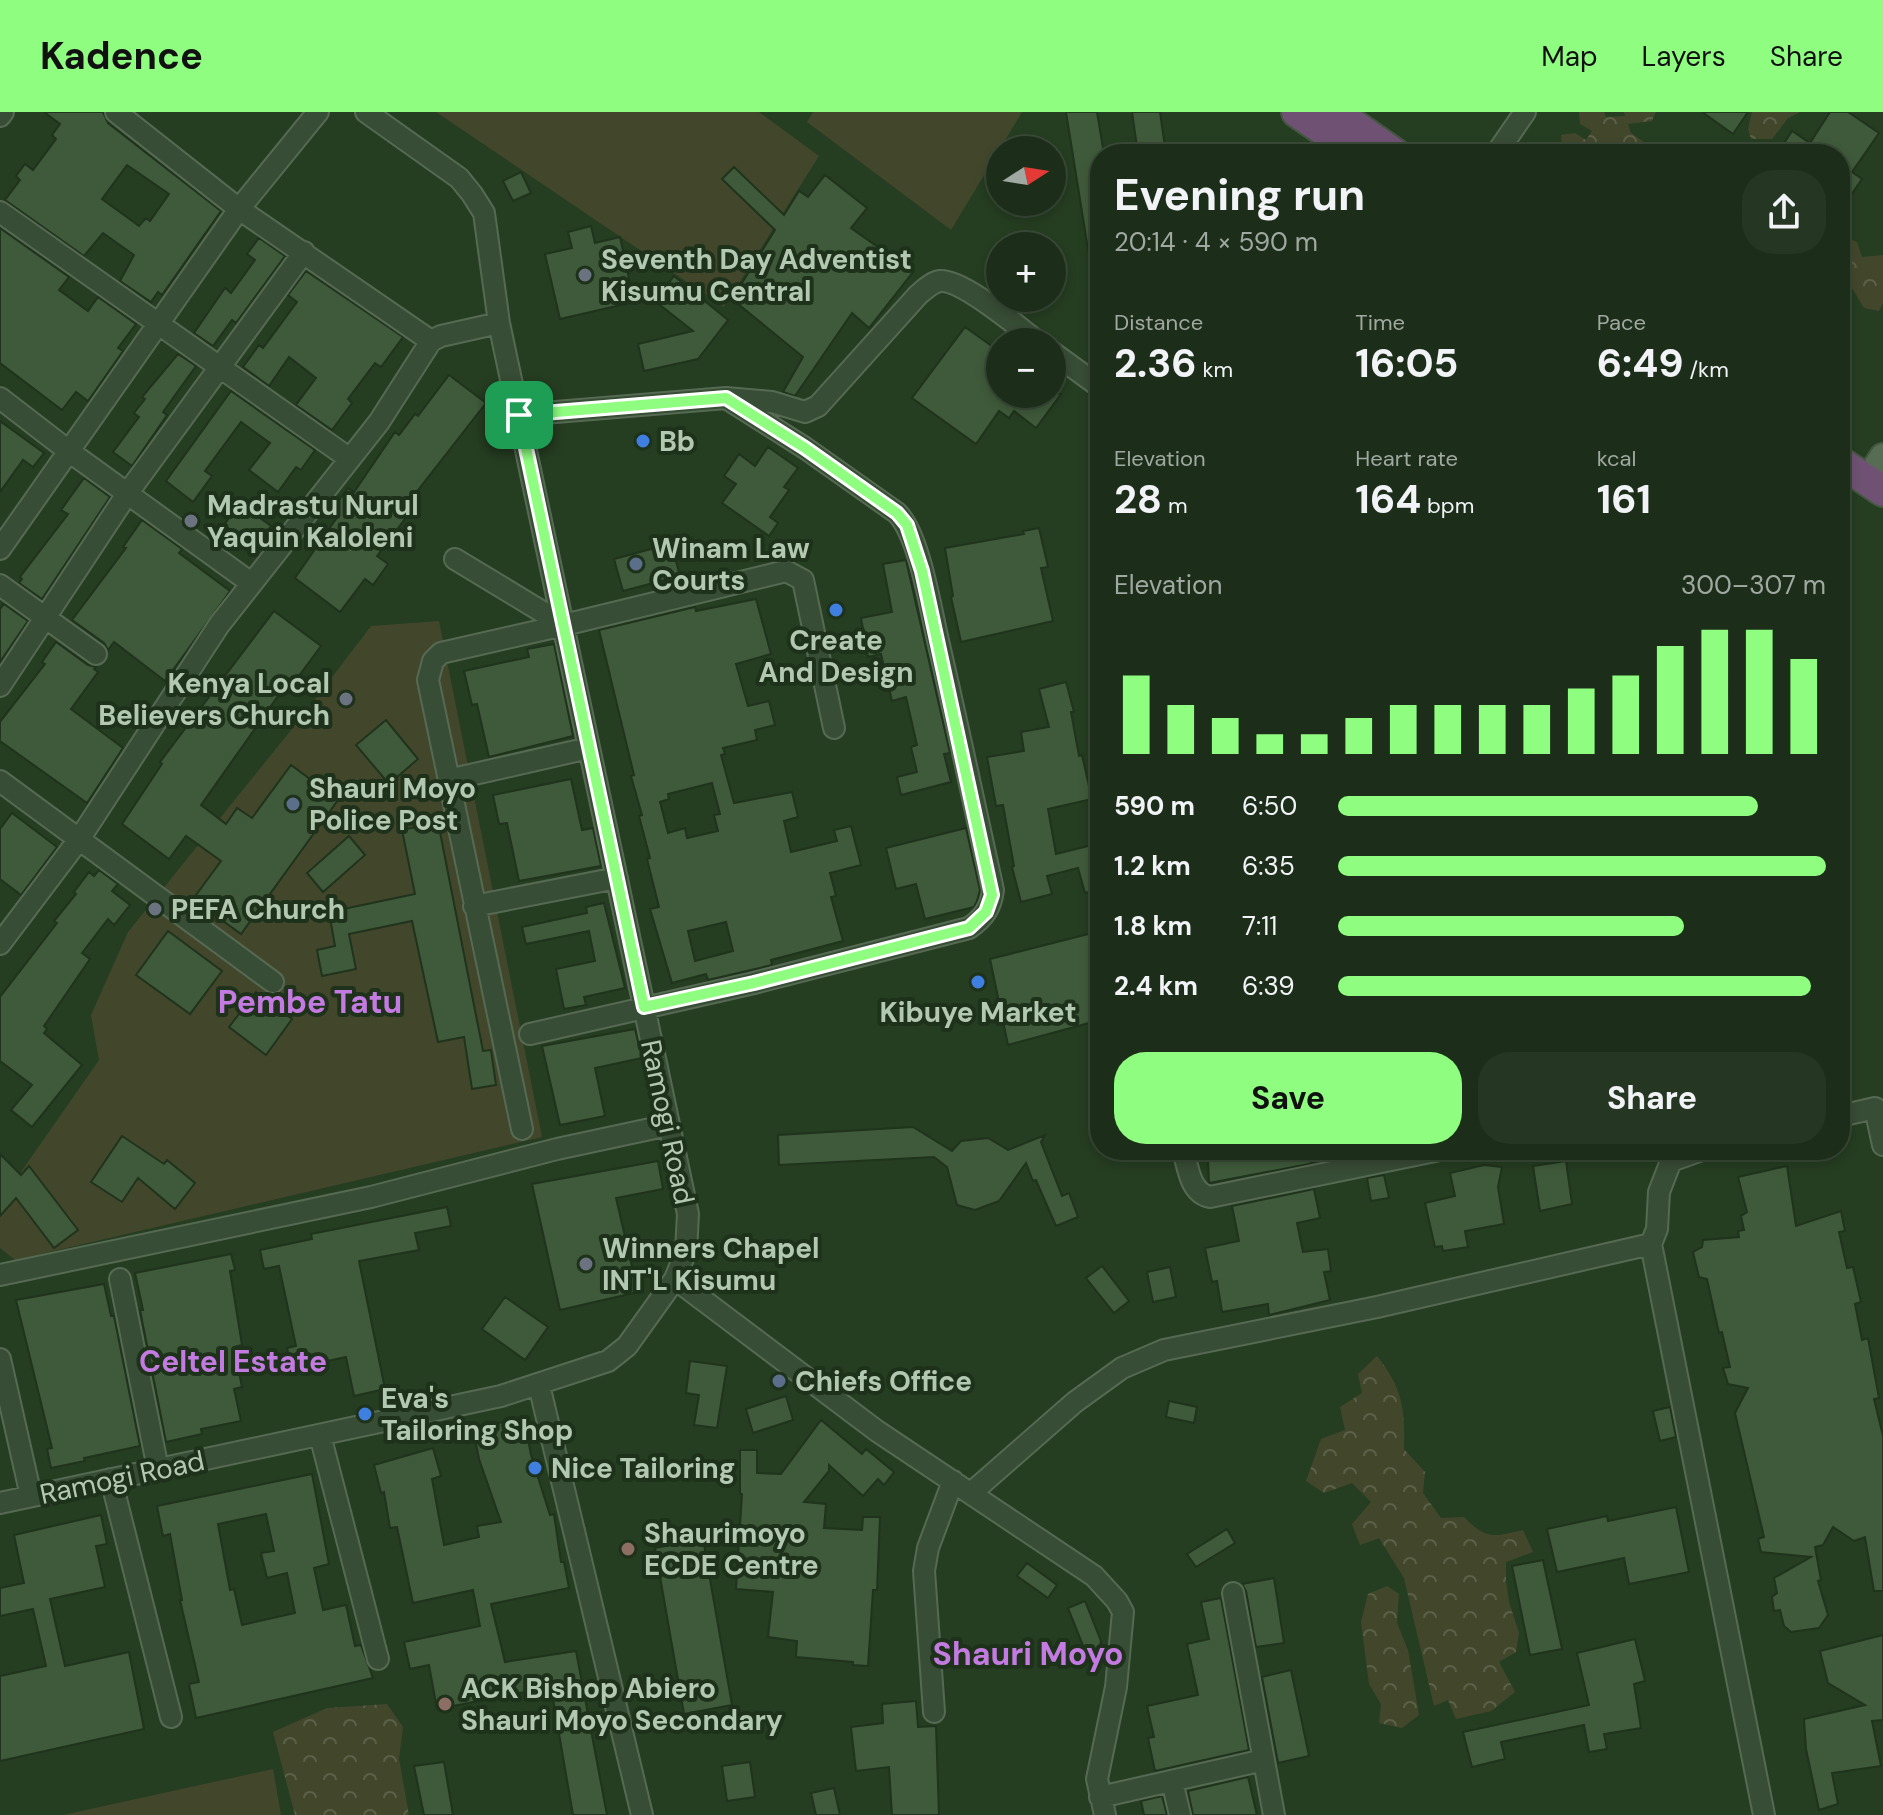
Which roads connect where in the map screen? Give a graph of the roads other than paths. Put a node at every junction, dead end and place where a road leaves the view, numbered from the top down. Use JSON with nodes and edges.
{"nodes":[{"id":1,"x":116,"y":112,"type":"edge"},
{"id":2,"x":318,"y":112,"type":"edge"},
{"id":3,"x":366,"y":112,"type":"edge"},
{"id":4,"x":1297,"y":112,"type":"edge"},
{"id":5,"x":1335,"y":112,"type":"edge"},
{"id":6,"x":1525,"y":112,"type":"edge"},
{"id":7,"x":1343,"y":144,"type":"edge"},
{"id":8,"x":1381,"y":144,"type":"edge"},
{"id":9,"x":1503,"y":144,"type":"edge"},
{"id":10,"x":239,"y":209,"type":"junction"},
{"id":11,"x":0,"y":212,"type":"edge"},
{"id":12,"x":304,"y":252,"type":"junction"},
{"id":13,"x":499,"y":323,"type":"junction"},
{"id":14,"x":158,"y":326,"type":"junction"},
{"id":15,"x":1019,"y":328,"type":"edge"},
{"id":16,"x":431,"y":341,"type":"junction"},
{"id":17,"x":1066,"y":362,"type":"edge"},
{"id":18,"x":220,"y":369,"type":"junction"},
{"id":19,"x":1090,"y":380,"type":"edge"},
{"id":20,"x":0,"y":398,"type":"edge"},
{"id":21,"x":726,"y":398,"type":"junction"},
{"id":22,"x":519,"y":415,"type":"junction"},
{"id":23,"x":70,"y":452,"type":"junction"},
{"id":24,"x":350,"y":459,"type":"junction"},
{"id":25,"x":1850,"y":468,"type":"edge"},
{"id":26,"x":1868,"y":478,"type":"edge"},
{"id":27,"x":127,"y":494,"type":"junction"},
{"id":28,"x":1883,"y":510,"type":"edge"},
{"id":29,"x":0,"y":549,"type":"edge"},
{"id":30,"x":455,"y":559,"type":"dead end"},
{"id":31,"x":251,"y":583,"type":"junction"},
{"id":32,"x":0,"y":585,"type":"edge"},
{"id":33,"x":44,"y":617,"type":"junction"},
{"id":34,"x":564,"y":625,"type":"junction"},
{"id":35,"x":96,"y":654,"type":"dead end"},
{"id":36,"x":0,"y":686,"type":"edge"},
{"id":37,"x":834,"y":728,"type":"dead end"},
{"id":38,"x":589,"y":748,"type":"junction"},
{"id":39,"x":448,"y":780,"type":"junction"},
{"id":40,"x":0,"y":781,"type":"edge"},
{"id":41,"x":80,"y":838,"type":"junction"},
{"id":42,"x":617,"y":878,"type":"junction"},
{"id":43,"x":474,"y":906,"type":"junction"},
{"id":44,"x":0,"y":944,"type":"edge"},
{"id":45,"x":273,"y":982,"type":"dead end"},
{"id":46,"x":644,"y":1007,"type":"junction"},
{"id":47,"x":530,"y":1034,"type":"dead end"},
{"id":48,"x":1850,"y":1114,"type":"edge"},
{"id":49,"x":669,"y":1125,"type":"junction"},
{"id":50,"x":522,"y":1129,"type":"dead end"},
{"id":51,"x":1883,"y":1145,"type":"edge"},
{"id":52,"x":1186,"y":1160,"type":"edge"},
{"id":53,"x":1391,"y":1160,"type":"edge"},
{"id":54,"x":1666,"y":1160,"type":"edge"},
{"id":55,"x":1651,"y":1244,"type":"junction"},
{"id":56,"x":0,"y":1275,"type":"edge"},
{"id":57,"x":120,"y":1279,"type":"dead end"},
{"id":58,"x":675,"y":1279,"type":"junction"},
{"id":59,"x":0,"y":1359,"type":"edge"},
{"id":60,"x":539,"y":1385,"type":"junction"},
{"id":61,"x":320,"y":1435,"type":"junction"},
{"id":62,"x":158,"y":1469,"type":"junction"},
{"id":63,"x":111,"y":1479,"type":"junction"},
{"id":64,"x":953,"y":1481,"type":"junction"},
{"id":65,"x":971,"y":1493,"type":"junction"},
{"id":66,"x":31,"y":1496,"type":"junction"},
{"id":67,"x":0,"y":1503,"type":"edge"},
{"id":68,"x":1233,"y":1593,"type":"dead end"},
{"id":69,"x":378,"y":1659,"type":"dead end"},
{"id":70,"x":934,"y":1712,"type":"dead end"},
{"id":71,"x":171,"y":1717,"type":"dead end"},
{"id":72,"x":1264,"y":1760,"type":"junction"},
{"id":73,"x":1172,"y":1781,"type":"junction"},
{"id":74,"x":1102,"y":1806,"type":"edge"},
{"id":75,"x":642,"y":1815,"type":"edge"},
{"id":76,"x":1180,"y":1815,"type":"edge"},
{"id":77,"x":1274,"y":1815,"type":"edge"},
{"id":78,"x":1764,"y":1815,"type":"edge"}],
"edges":[{"from":1,"to":10,"type":"street"},
{"from":2,"to":10,"type":"street"},
{"from":3,"to":13,"type":"street","name":"Ramogi Road"},
{"from":4,"to":7,"type":"highway"},
{"from":5,"to":8,"type":"highway"},
{"from":6,"to":9,"type":"street"},
{"from":10,"to":12,"type":"street"},
{"from":10,"to":14,"type":"street"},
{"from":11,"to":14,"type":"street"},
{"from":12,"to":16,"type":"street"},
{"from":12,"to":18,"type":"street"},
{"from":13,"to":16,"type":"street"},
{"from":13,"to":22,"type":"street","name":"Ramogi Road"},
{"from":14,"to":18,"type":"street"},
{"from":14,"to":23,"type":"street"},
{"from":15,"to":21,"type":"street"},
{"from":16,"to":24,"type":"street"},
{"from":17,"to":19,"type":"street"},
{"from":18,"to":24,"type":"street"},
{"from":18,"to":27,"type":"street"},
{"from":20,"to":23,"type":"street"},
{"from":21,"to":22,"type":"street"},
{"from":21,"to":46,"type":"street"},
{"from":22,"to":34,"type":"street","name":"Ramogi Road"},
{"from":23,"to":27,"type":"street"},
{"from":23,"to":29,"type":"street"},
{"from":24,"to":31,"type":"street"},
{"from":25,"to":26,"type":"highway"},
{"from":26,"to":28,"type":"highway"},
{"from":27,"to":31,"type":"street"},
{"from":27,"to":33,"type":"street"},
{"from":30,"to":34,"type":"street"},
{"from":31,"to":41,"type":"street"},
{"from":32,"to":33,"type":"street"},
{"from":33,"to":35,"type":"street"},
{"from":33,"to":36,"type":"street"},
{"from":34,"to":37,"type":"street"},
{"from":34,"to":38,"type":"street","name":"Ramogi Road"},
{"from":34,"to":39,"type":"street"},
{"from":38,"to":39,"type":"street"},
{"from":38,"to":42,"type":"street","name":"Ramogi Road"},
{"from":39,"to":43,"type":"street"},
{"from":40,"to":41,"type":"street"},
{"from":41,"to":44,"type":"street"},
{"from":41,"to":45,"type":"street"},
{"from":42,"to":43,"type":"street"},
{"from":42,"to":46,"type":"street","name":"Ramogi Road"},
{"from":43,"to":50,"type":"street"},
{"from":46,"to":47,"type":"street"},
{"from":46,"to":49,"type":"street","name":"Ramogi Road"},
{"from":48,"to":51,"type":"street"},
{"from":49,"to":56,"type":"street"},
{"from":49,"to":58,"type":"street","name":"Ramogi Road"},
{"from":52,"to":53,"type":"street"},
{"from":54,"to":55,"type":"street"},
{"from":55,"to":65,"type":"street"},
{"from":55,"to":78,"type":"street"},
{"from":57,"to":62,"type":"street"},
{"from":58,"to":60,"type":"street","name":"Ramogi Road"},
{"from":58,"to":64,"type":"street"},
{"from":59,"to":66,"type":"street"},
{"from":60,"to":61,"type":"street","name":"Ramogi Road"},
{"from":60,"to":75,"type":"street"},
{"from":61,"to":62,"type":"street","name":"Ramogi Road"},
{"from":61,"to":69,"type":"street"},
{"from":62,"to":63,"type":"street","name":"Ramogi Road"},
{"from":63,"to":66,"type":"street","name":"Ramogi Road"},
{"from":63,"to":71,"type":"street"},
{"from":64,"to":65,"type":"street"},
{"from":64,"to":70,"type":"street"},
{"from":65,"to":74,"type":"street"},
{"from":66,"to":67,"type":"street","name":"Ramogi Road"},
{"from":68,"to":72,"type":"street"},
{"from":72,"to":73,"type":"street"},
{"from":72,"to":77,"type":"street"},
{"from":73,"to":74,"type":"street"},
{"from":73,"to":76,"type":"street"}]}
